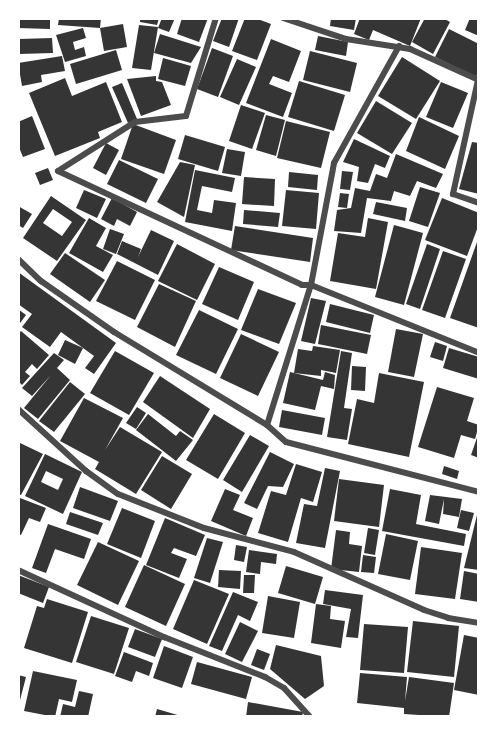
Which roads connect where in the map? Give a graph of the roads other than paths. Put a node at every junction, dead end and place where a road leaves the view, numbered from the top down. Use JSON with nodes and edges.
{"nodes":[{"id":1,"x":216,"y":18,"type":"edge"},
{"id":2,"x":283,"y":18,"type":"edge"},
{"id":3,"x":399,"y":46,"type":"junction"},
{"id":4,"x":479,"y":80,"type":"edge"},
{"id":5,"x":479,"y":203,"type":"edge"},
{"id":6,"x":18,"y":259,"type":"edge"},
{"id":7,"x":311,"y":285,"type":"junction"},
{"id":8,"x":479,"y":353,"type":"edge"},
{"id":9,"x":18,"y":409,"type":"edge"},
{"id":10,"x":267,"y":425,"type":"junction"},
{"id":11,"x":479,"y":492,"type":"edge"},
{"id":12,"x":18,"y":570,"type":"edge"},
{"id":13,"x":479,"y":623,"type":"edge"},
{"id":14,"x":310,"y":717,"type":"edge"}],
"edges":[{"from":1,"to":7,"type":"street"},
{"from":2,"to":3,"type":"street"},
{"from":3,"to":4,"type":"street"},
{"from":3,"to":7,"type":"street"},
{"from":4,"to":5,"type":"street"},
{"from":6,"to":10,"type":"street"},
{"from":7,"to":8,"type":"street"},
{"from":7,"to":10,"type":"street"},
{"from":9,"to":13,"type":"street"},
{"from":10,"to":11,"type":"street"},
{"from":12,"to":14,"type":"street"}]}
